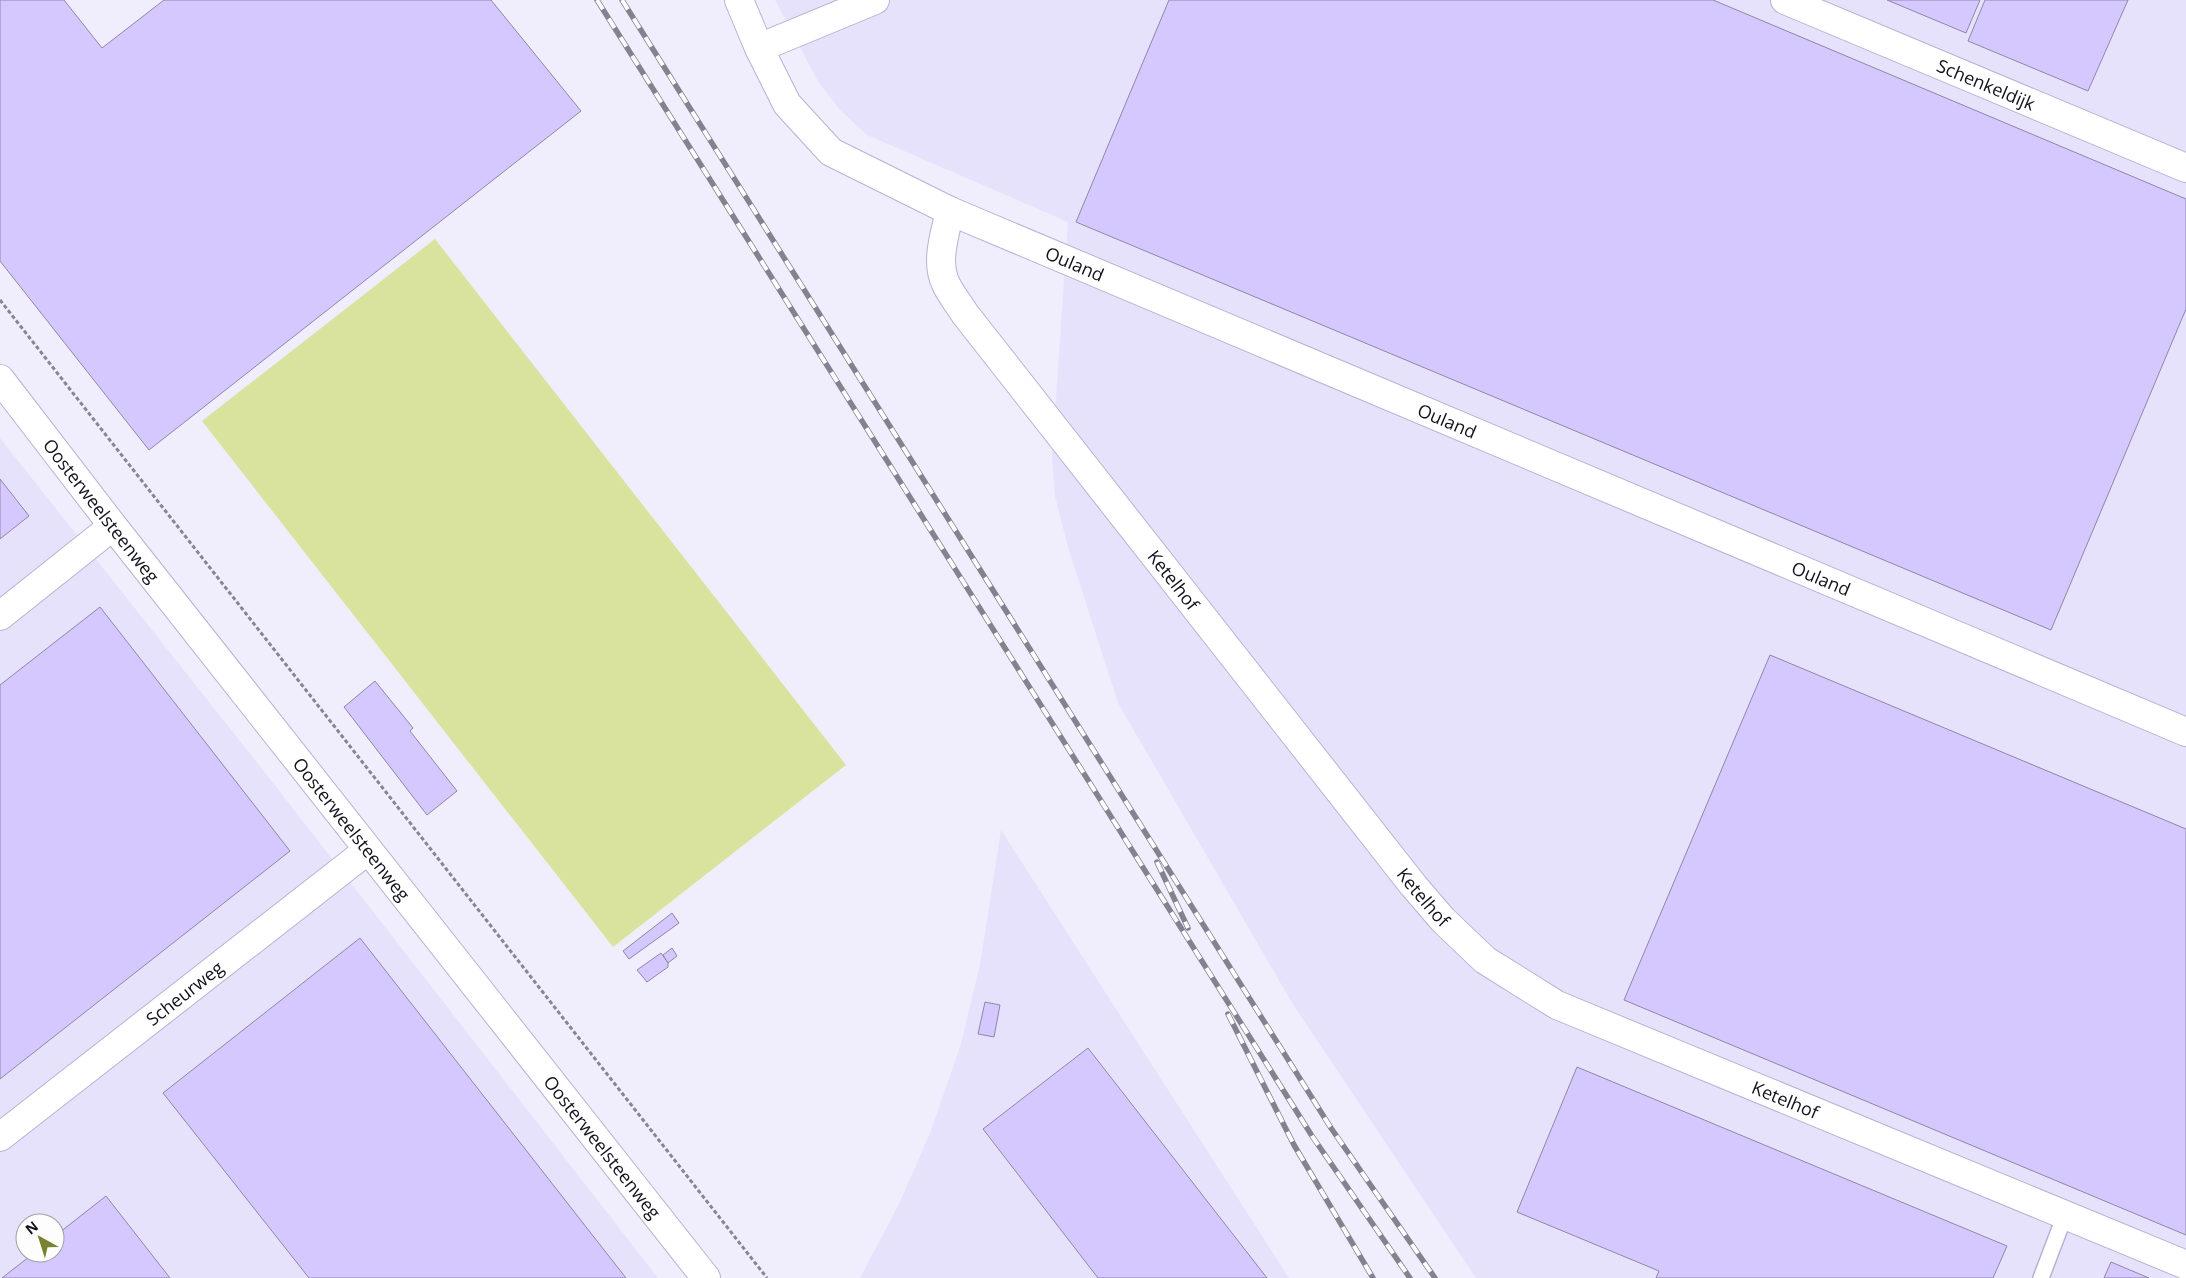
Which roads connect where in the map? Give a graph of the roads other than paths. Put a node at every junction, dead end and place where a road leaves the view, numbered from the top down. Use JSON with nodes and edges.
{"nodes":[{"id":1,"x":739,"y":0,"type":"edge"},
{"id":2,"x":874,"y":0,"type":"edge"},
{"id":3,"x":1785,"y":0,"type":"edge"},
{"id":4,"x":759,"y":48,"type":"junction"},
{"id":5,"x":2186,"y":168,"type":"edge"},
{"id":6,"x":950,"y":211,"type":"junction"},
{"id":7,"x":0,"y":379,"type":"edge"},
{"id":8,"x":113,"y":526,"type":"junction"},
{"id":9,"x":0,"y":616,"type":"edge"},
{"id":10,"x":2186,"y":732,"type":"edge"},
{"id":11,"x":368,"y":850,"type":"junction"},
{"id":12,"x":0,"y":1137,"type":"edge"},
{"id":13,"x":2065,"y":1215,"type":"junction"},
{"id":14,"x":2186,"y":1265,"type":"edge"},
{"id":15,"x":706,"y":1278,"type":"edge"},
{"id":16,"x":2041,"y":1278,"type":"edge"}],
"edges":[{"from":1,"to":4,"type":"street"},
{"from":2,"to":4,"type":"street"},
{"from":3,"to":5,"type":"street","name":"Schenkeldijk"},
{"from":4,"to":6,"type":"street","name":"Ouland"},
{"from":6,"to":10,"type":"street","name":"Ouland"},
{"from":6,"to":13,"type":"street","name":"Ketelhof"},
{"from":7,"to":8,"type":"street","name":"Oosterweelsteenweg"},
{"from":8,"to":9,"type":"street"},
{"from":8,"to":11,"type":"street","name":"Oosterweelsteenweg"},
{"from":11,"to":12,"type":"street","name":"Scheurweg"},
{"from":11,"to":15,"type":"street","name":"Oosterweelsteenweg"},
{"from":13,"to":14,"type":"street","name":"Ketelhof"},
{"from":13,"to":16,"type":"lane"}]}
